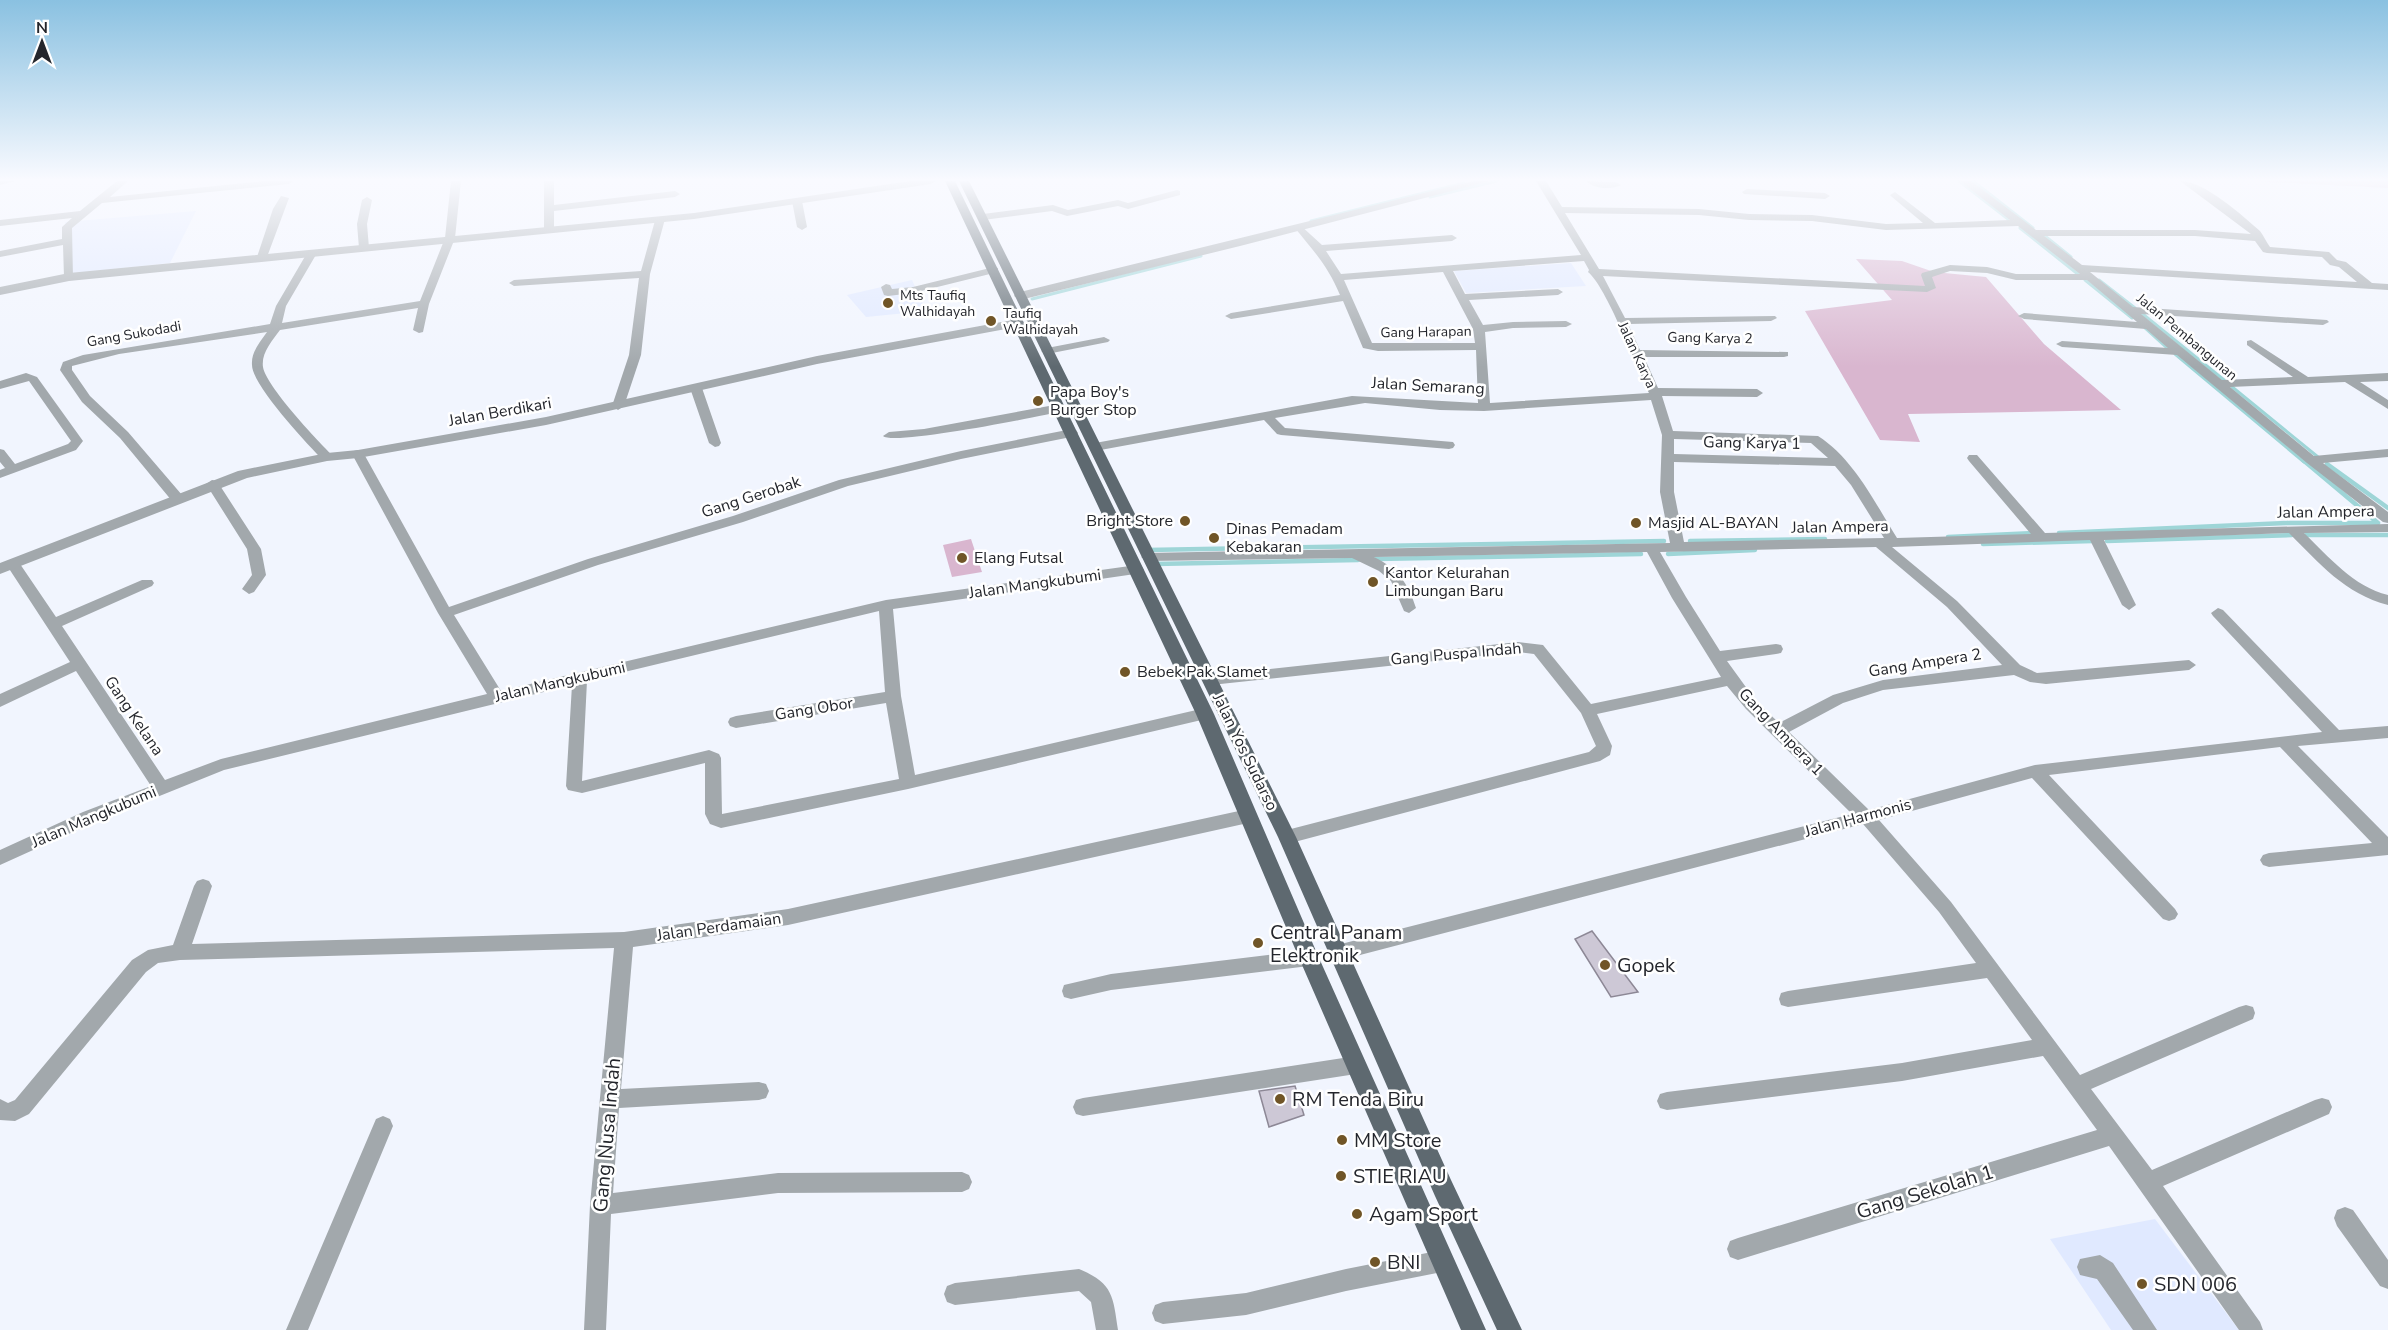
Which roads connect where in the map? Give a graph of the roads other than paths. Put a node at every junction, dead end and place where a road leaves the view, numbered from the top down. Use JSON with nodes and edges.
{"nodes":[{"id":1,"x":61,"y":243,"type":"edge"},
{"id":2,"x":67,"y":243,"type":"edge"},
{"id":3,"x":267,"y":243,"type":"edge"},
{"id":4,"x":364,"y":243,"type":"edge"},
{"id":5,"x":406,"y":243,"type":"edge"},
{"id":6,"x":448,"y":243,"type":"edge"},
{"id":7,"x":653,"y":243,"type":"edge"},
{"id":8,"x":981,"y":243,"type":"edge"},
{"id":9,"x":995,"y":243,"type":"edge"},
{"id":10,"x":1240,"y":243,"type":"edge"},
{"id":11,"x":1314,"y":243,"type":"edge"},
{"id":12,"x":1385,"y":243,"type":"edge"},
{"id":13,"x":1579,"y":243,"type":"edge"},
{"id":14,"x":2049,"y":243,"type":"edge"},
{"id":15,"x":2262,"y":243,"type":"edge"},
{"id":16,"x":364,"y":248,"type":"junction"},
{"id":17,"x":1319,"y":248,"type":"junction"},
{"id":18,"x":312,"y":253,"type":"junction"},
{"id":19,"x":0,"y":254,"type":"edge"},
{"id":20,"x":262,"y":257,"type":"junction"},
{"id":21,"x":1587,"y":258,"type":"junction"},
{"id":22,"x":994,"y":270,"type":"junction"},
{"id":23,"x":1448,"y":270,"type":"junction"},
{"id":24,"x":1593,"y":272,"type":"junction"},
{"id":25,"x":2094,"y":273,"type":"junction"},
{"id":26,"x":645,"y":274,"type":"junction"},
{"id":27,"x":69,"y":277,"type":"junction"},
{"id":28,"x":1338,"y":277,"type":"junction"},
{"id":29,"x":514,"y":283,"type":"dead end"},
{"id":30,"x":2369,"y":286,"type":"junction"},
{"id":31,"x":2388,"y":286,"type":"edge"},
{"id":32,"x":886,"y":287,"type":"dead end"},
{"id":33,"x":0,"y":291,"type":"edge"},
{"id":34,"x":1558,"y":292,"type":"dead end"},
{"id":35,"x":1020,"y":296,"type":"junction"},
{"id":36,"x":1346,"y":297,"type":"junction"},
{"id":37,"x":1463,"y":297,"type":"junction"},
{"id":38,"x":424,"y":304,"type":"junction"},
{"id":39,"x":2135,"y":310,"type":"junction"},
{"id":40,"x":1231,"y":316,"type":"dead end"},
{"id":41,"x":2024,"y":316,"type":"dead end"},
{"id":42,"x":1771,"y":318,"type":"dead end"},
{"id":43,"x":1621,"y":321,"type":"junction"},
{"id":44,"x":2323,"y":322,"type":"dead end"},
{"id":45,"x":1018,"y":323,"type":"junction"},
{"id":46,"x":1566,"y":324,"type":"dead end"},
{"id":47,"x":2150,"y":326,"type":"junction"},
{"id":48,"x":275,"y":328,"type":"junction"},
{"id":49,"x":1479,"y":329,"type":"junction"},
{"id":50,"x":419,"y":330,"type":"dead end"},
{"id":51,"x":1104,"y":340,"type":"dead end"},
{"id":52,"x":2251,"y":343,"type":"dead end"},
{"id":53,"x":2062,"y":344,"type":"dead end"},
{"id":54,"x":1481,"y":346,"type":"junction"},
{"id":55,"x":1047,"y":351,"type":"junction"},
{"id":56,"x":2181,"y":352,"type":"junction"},
{"id":57,"x":1635,"y":353,"type":"junction"},
{"id":58,"x":1784,"y":354,"type":"dead end"},
{"id":59,"x":1050,"y":370,"type":"junction"},
{"id":60,"x":2388,"y":377,"type":"edge"},
{"id":61,"x":2348,"y":379,"type":"junction"},
{"id":62,"x":2305,"y":380,"type":"junction"},
{"id":63,"x":2218,"y":384,"type":"junction"},
{"id":64,"x":0,"y":385,"type":"edge"},
{"id":65,"x":696,"y":388,"type":"junction"},
{"id":66,"x":1757,"y":393,"type":"dead end"},
{"id":67,"x":1655,"y":394,"type":"junction"},
{"id":68,"x":2388,"y":405,"type":"edge"},
{"id":69,"x":618,"y":406,"type":"junction"},
{"id":70,"x":1484,"y":407,"type":"junction"},
{"id":71,"x":1060,"y":408,"type":"junction"},
{"id":72,"x":1268,"y":416,"type":"junction"},
{"id":73,"x":1072,"y":433,"type":"junction"},
{"id":74,"x":1668,"y":435,"type":"junction"},
{"id":75,"x":889,"y":436,"type":"dead end"},
{"id":76,"x":1803,"y":437,"type":"joint"},
{"id":77,"x":715,"y":443,"type":"dead end"},
{"id":78,"x":1449,"y":446,"type":"dead end"},
{"id":79,"x":1095,"y":447,"type":"junction"},
{"id":80,"x":0,"y":453,"type":"edge"},
{"id":81,"x":2388,"y":453,"type":"edge"},
{"id":82,"x":358,"y":454,"type":"junction"},
{"id":83,"x":327,"y":457,"type":"junction"},
{"id":84,"x":1667,"y":458,"type":"junction"},
{"id":85,"x":1973,"y":458,"type":"dead end"},
{"id":86,"x":2311,"y":460,"type":"junction"},
{"id":87,"x":1837,"y":462,"type":"junction"},
{"id":88,"x":6,"y":472,"type":"edge"},
{"id":89,"x":212,"y":484,"type":"junction"},
{"id":90,"x":177,"y":498,"type":"junction"},
{"id":91,"x":2388,"y":519,"type":"edge"},
{"id":92,"x":2388,"y":528,"type":"edge"},
{"id":93,"x":2292,"y":529,"type":"junction"},
{"id":94,"x":2095,"y":536,"type":"junction"},
{"id":95,"x":2041,"y":537,"type":"junction"},
{"id":96,"x":1886,"y":542,"type":"junction"},
{"id":97,"x":1651,"y":547,"type":"junction"},
{"id":98,"x":1678,"y":547,"type":"junction"},
{"id":99,"x":1352,"y":552,"type":"junction"},
{"id":100,"x":1142,"y":563,"type":"junction"},
{"id":101,"x":6,"y":566,"type":"edge"},
{"id":102,"x":147,"y":583,"type":"dead end"},
{"id":103,"x":249,"y":589,"type":"dead end"},
{"id":104,"x":2388,"y":600,"type":"edge"},
{"id":105,"x":885,"y":605,"type":"junction"},
{"id":106,"x":2129,"y":605,"type":"dead end"},
{"id":107,"x":1409,"y":608,"type":"dead end"},
{"id":108,"x":445,"y":613,"type":"junction"},
{"id":109,"x":2218,"y":613,"type":"dead end"},
{"id":110,"x":53,"y":624,"type":"junction"},
{"id":111,"x":1776,"y":649,"type":"dead end"},
{"id":112,"x":1716,"y":657,"type":"junction"},
{"id":113,"x":78,"y":664,"type":"junction"},
{"id":114,"x":2189,"y":665,"type":"dead end"},
{"id":115,"x":2015,"y":669,"type":"junction"},
{"id":116,"x":580,"y":677,"type":"junction"},
{"id":117,"x":1211,"y":680,"type":"junction"},
{"id":118,"x":1731,"y":680,"type":"junction"},
{"id":119,"x":893,"y":696,"type":"junction"},
{"id":120,"x":497,"y":697,"type":"junction"},
{"id":121,"x":0,"y":701,"type":"edge"},
{"id":122,"x":1587,"y":710,"type":"junction"},
{"id":123,"x":1205,"y":714,"type":"junction"},
{"id":124,"x":736,"y":722,"type":"dead end"},
{"id":125,"x":1777,"y":730,"type":"junction"},
{"id":126,"x":2388,"y":732,"type":"edge"},
{"id":127,"x":2336,"y":737,"type":"junction"},
{"id":128,"x":2284,"y":741,"type":"junction"},
{"id":129,"x":2034,"y":771,"type":"junction"},
{"id":130,"x":908,"y":783,"type":"junction"},
{"id":131,"x":161,"y":788,"type":"junction"},
{"id":132,"x":1248,"y":816,"type":"junction"},
{"id":133,"x":1866,"y":817,"type":"junction"},
{"id":134,"x":1287,"y":837,"type":"junction"},
{"id":135,"x":2388,"y":848,"type":"edge"},
{"id":136,"x":1295,"y":857,"type":"junction"},
{"id":137,"x":0,"y":858,"type":"edge"},
{"id":138,"x":2269,"y":860,"type":"dead end"},
{"id":139,"x":1268,"y":862,"type":"junction"},
{"id":140,"x":203,"y":886,"type":"dead end"},
{"id":141,"x":2169,"y":914,"type":"dead end"},
{"id":142,"x":624,"y":940,"type":"junction"},
{"id":143,"x":180,"y":952,"type":"junction"},
{"id":144,"x":1338,"y":952,"type":"junction"},
{"id":145,"x":1309,"y":958,"type":"junction"},
{"id":146,"x":1993,"y":969,"type":"junction"},
{"id":147,"x":1071,"y":991,"type":"dead end"},
{"id":148,"x":1788,"y":999,"type":"dead end"},
{"id":149,"x":2246,"y":1013,"type":"dead end"},
{"id":150,"x":2048,"y":1046,"type":"junction"},
{"id":151,"x":1356,"y":1065,"type":"junction"},
{"id":152,"x":2076,"y":1086,"type":"junction"},
{"id":153,"x":759,"y":1090,"type":"dead end"},
{"id":154,"x":610,"y":1099,"type":"junction"},
{"id":155,"x":1667,"y":1101,"type":"dead end"},
{"id":156,"x":1083,"y":1107,"type":"dead end"},
{"id":157,"x":2322,"y":1107,"type":"dead end"},
{"id":158,"x":0,"y":1108,"type":"edge"},
{"id":159,"x":383,"y":1126,"type":"dead end"},
{"id":160,"x":2113,"y":1135,"type":"junction"},
{"id":161,"x":962,"y":1182,"type":"dead end"},
{"id":162,"x":2148,"y":1182,"type":"junction"},
{"id":163,"x":601,"y":1205,"type":"junction"},
{"id":164,"x":2345,"y":1218,"type":"dead end"},
{"id":165,"x":1737,"y":1249,"type":"dead end"},
{"id":166,"x":1442,"y":1261,"type":"junction"},
{"id":167,"x":2088,"y":1267,"type":"dead end"},
{"id":168,"x":2388,"y":1278,"type":"edge"},
{"id":169,"x":955,"y":1294,"type":"dead end"},
{"id":170,"x":1163,"y":1313,"type":"dead end"},
{"id":171,"x":297,"y":1330,"type":"edge"},
{"id":172,"x":595,"y":1330,"type":"edge"},
{"id":173,"x":1107,"y":1330,"type":"edge"},
{"id":174,"x":1474,"y":1330,"type":"edge"},
{"id":175,"x":1510,"y":1330,"type":"edge"},
{"id":176,"x":2146,"y":1330,"type":"edge"},
{"id":177,"x":2252,"y":1330,"type":"edge"}],
"edges":[{"from":1,"to":19,"type":"street"},
{"from":2,"to":27,"type":"street"},
{"from":3,"to":20,"type":"street"},
{"from":4,"to":16,"type":"street"},
{"from":5,"to":16,"type":"street"},
{"from":6,"to":38,"type":"street"},
{"from":7,"to":26,"type":"street"},
{"from":8,"to":22,"type":"main road","name":"Jalan Yos Sudarso"},
{"from":9,"to":35,"type":"main road","name":"Jalan Yos Sudarso"},
{"from":10,"to":35,"type":"street"},
{"from":11,"to":17,"type":"street","name":"Gang Harapan"},
{"from":12,"to":17,"type":"street"},
{"from":13,"to":21,"type":"street","name":"Jalan Karya"},
{"from":14,"to":25,"type":"street","name":"Jalan Pembangunan"},
{"from":15,"to":30,"type":"street"},
{"from":16,"to":18,"type":"street"},
{"from":17,"to":28,"type":"street","name":"Gang Harapan"},
{"from":18,"to":20,"type":"street"},
{"from":18,"to":48,"type":"street"},
{"from":20,"to":27,"type":"street"},
{"from":21,"to":23,"type":"street"},
{"from":21,"to":24,"type":"street","name":"Jalan Karya"},
{"from":22,"to":32,"type":"street"},
{"from":22,"to":45,"type":"main road","name":"Jalan Yos Sudarso"},
{"from":23,"to":28,"type":"street"},
{"from":23,"to":37,"type":"street"},
{"from":24,"to":25,"type":"street"},
{"from":24,"to":43,"type":"street","name":"Jalan Karya"},
{"from":25,"to":30,"type":"street"},
{"from":25,"to":39,"type":"street","name":"Jalan Pembangunan"},
{"from":26,"to":29,"type":"street"},
{"from":26,"to":69,"type":"street"},
{"from":27,"to":33,"type":"street"},
{"from":28,"to":36,"type":"street","name":"Gang Harapan"},
{"from":30,"to":31,"type":"street"},
{"from":34,"to":37,"type":"street"},
{"from":35,"to":55,"type":"main road","name":"Jalan Yos Sudarso"},
{"from":36,"to":40,"type":"street"},
{"from":36,"to":54,"type":"street","name":"Gang Harapan"},
{"from":37,"to":49,"type":"street"},
{"from":38,"to":48,"type":"street"},
{"from":38,"to":50,"type":"street"},
{"from":39,"to":44,"type":"street"},
{"from":39,"to":47,"type":"street","name":"Jalan Pembangunan"},
{"from":41,"to":47,"type":"street"},
{"from":42,"to":43,"type":"street"},
{"from":43,"to":57,"type":"street","name":"Jalan Karya"},
{"from":45,"to":59,"type":"main road","name":"Jalan Yos Sudarso"},
{"from":45,"to":65,"type":"street","name":"Jalan Berdikari"},
{"from":46,"to":49,"type":"street"},
{"from":47,"to":56,"type":"street","name":"Jalan Pembangunan"},
{"from":48,"to":83,"type":"street"},
{"from":48,"to":90,"type":"street","name":"Gang Sukodadi"},
{"from":49,"to":54,"type":"street"},
{"from":51,"to":55,"type":"street"},
{"from":52,"to":62,"type":"street"},
{"from":53,"to":56,"type":"street"},
{"from":54,"to":70,"type":"street"},
{"from":55,"to":59,"type":"main road","name":"Jalan Yos Sudarso"},
{"from":56,"to":63,"type":"street","name":"Jalan Pembangunan"},
{"from":57,"to":58,"type":"street","name":"Gang Karya 2"},
{"from":57,"to":67,"type":"street","name":"Jalan Karya"},
{"from":59,"to":71,"type":"main road","name":"Jalan Yos Sudarso"},
{"from":59,"to":79,"type":"main road","name":"Jalan Yos Sudarso"},
{"from":60,"to":61,"type":"street"},
{"from":61,"to":62,"type":"street"},
{"from":61,"to":68,"type":"street"},
{"from":62,"to":63,"type":"street"},
{"from":63,"to":86,"type":"street","name":"Jalan Pembangunan"},
{"from":64,"to":88,"type":"street"},
{"from":65,"to":69,"type":"street","name":"Jalan Berdikari"},
{"from":65,"to":77,"type":"street"},
{"from":66,"to":67,"type":"street","name":"Jalan Semarang"},
{"from":67,"to":70,"type":"street","name":"Jalan Semarang"},
{"from":67,"to":74,"type":"street","name":"Jalan Karya"},
{"from":69,"to":82,"type":"street","name":"Jalan Berdikari"},
{"from":70,"to":72,"type":"street","name":"Jalan Semarang"},
{"from":71,"to":73,"type":"main road","name":"Jalan Yos Sudarso"},
{"from":71,"to":75,"type":"street"},
{"from":72,"to":78,"type":"street"},
{"from":72,"to":79,"type":"street","name":"Jalan Semarang"},
{"from":73,"to":100,"type":"main road","name":"Jalan Yos Sudarso"},
{"from":73,"to":108,"type":"street","name":"Gang Gerobak"},
{"from":74,"to":76,"type":"street","name":"Gang Karya 1"},
{"from":74,"to":84,"type":"street","name":"Jalan Karya"},
{"from":76,"to":87,"type":"street","name":"Gang Ampera 2"},
{"from":79,"to":100,"type":"main road","name":"Jalan Yos Sudarso"},
{"from":80,"to":88,"type":"street"},
{"from":81,"to":86,"type":"street"},
{"from":82,"to":83,"type":"street","name":"Jalan Berdikari"},
{"from":82,"to":108,"type":"street"},
{"from":83,"to":89,"type":"street","name":"Jalan Berdikari"},
{"from":84,"to":87,"type":"street","name":"Gang Karya 1"},
{"from":84,"to":98,"type":"street","name":"Jalan Karya"},
{"from":85,"to":95,"type":"street"},
{"from":86,"to":91,"type":"street","name":"Jalan Pembangunan"},
{"from":87,"to":96,"type":"street","name":"Gang Ampera 2"},
{"from":89,"to":90,"type":"street","name":"Jalan Berdikari"},
{"from":89,"to":103,"type":"street"},
{"from":90,"to":101,"type":"street","name":"Jalan Berdikari"},
{"from":92,"to":93,"type":"street","name":"Jalan Ampera"},
{"from":93,"to":94,"type":"street","name":"Jalan Ampera"},
{"from":93,"to":104,"type":"street"},
{"from":94,"to":95,"type":"street","name":"Jalan Ampera"},
{"from":94,"to":106,"type":"street"},
{"from":95,"to":96,"type":"street","name":"Jalan Ampera"},
{"from":96,"to":98,"type":"street","name":"Jalan Ampera"},
{"from":96,"to":115,"type":"street","name":"Gang Ampera 2"},
{"from":97,"to":98,"type":"street","name":"Jalan Ampera"},
{"from":97,"to":99,"type":"street","name":"Jalan Ampera"},
{"from":97,"to":112,"type":"street","name":"Gang Ampera 1"},
{"from":99,"to":100,"type":"street","name":"Jalan Ampera"},
{"from":99,"to":107,"type":"street"},
{"from":100,"to":105,"type":"street","name":"Jalan Mangkubumi"},
{"from":100,"to":117,"type":"main road","name":"Jalan Yos Sudarso"},
{"from":100,"to":123,"type":"main road","name":"Jalan Yos Sudarso"},
{"from":101,"to":110,"type":"street","name":"Gang Kelana"},
{"from":102,"to":110,"type":"street"},
{"from":105,"to":116,"type":"street","name":"Jalan Mangkubumi"},
{"from":105,"to":119,"type":"street"},
{"from":108,"to":120,"type":"street"},
{"from":109,"to":127,"type":"street"},
{"from":110,"to":113,"type":"street","name":"Gang Kelana"},
{"from":111,"to":112,"type":"street"},
{"from":112,"to":118,"type":"street","name":"Gang Ampera 1"},
{"from":113,"to":121,"type":"street"},
{"from":113,"to":131,"type":"street","name":"Gang Kelana"},
{"from":114,"to":115,"type":"street","name":"Gang Ampera 2"},
{"from":115,"to":125,"type":"street","name":"Gang Ampera 2"},
{"from":116,"to":120,"type":"street","name":"Jalan Mangkubumi"},
{"from":116,"to":130,"type":"street"},
{"from":117,"to":122,"type":"street","name":"Gang Puspa Indah"},
{"from":117,"to":134,"type":"main road","name":"Jalan Yos Sudarso"},
{"from":118,"to":122,"type":"street"},
{"from":118,"to":125,"type":"street","name":"Gang Ampera 1"},
{"from":119,"to":124,"type":"street","name":"Gang Obor"},
{"from":119,"to":130,"type":"street"},
{"from":120,"to":131,"type":"street","name":"Jalan Mangkubumi"},
{"from":122,"to":134,"type":"street","name":"Gang Puspa Indah"},
{"from":123,"to":130,"type":"street"},
{"from":123,"to":132,"type":"main road","name":"Jalan Yos Sudarso"},
{"from":125,"to":133,"type":"street","name":"Gang Ampera 1"},
{"from":126,"to":127,"type":"street","name":"Jalan Harmonis"},
{"from":127,"to":128,"type":"street","name":"Jalan Harmonis"},
{"from":128,"to":129,"type":"street","name":"Jalan Harmonis"},
{"from":128,"to":135,"type":"street"},
{"from":129,"to":133,"type":"street","name":"Jalan Harmonis"},
{"from":129,"to":141,"type":"street"},
{"from":131,"to":137,"type":"street","name":"Jalan Mangkubumi"},
{"from":132,"to":139,"type":"main road","name":"Jalan Yos Sudarso"},
{"from":132,"to":142,"type":"street","name":"Jalan Perdamaian"},
{"from":133,"to":144,"type":"street","name":"Jalan Harmonis"},
{"from":133,"to":146,"type":"street"},
{"from":134,"to":136,"type":"main road","name":"Jalan Yos Sudarso"},
{"from":135,"to":138,"type":"street"},
{"from":136,"to":139,"type":"main road"},
{"from":136,"to":144,"type":"main road","name":"Jalan Yos Sudarso"},
{"from":139,"to":145,"type":"main road","name":"Jalan Yos Sudarso"},
{"from":140,"to":143,"type":"street"},
{"from":142,"to":143,"type":"street","name":"Jalan Perdamaian"},
{"from":142,"to":154,"type":"street","name":"Gang Nusa Indah"},
{"from":143,"to":158,"type":"street","name":"Jalan Perdamaian"},
{"from":144,"to":175,"type":"main road","name":"Jalan Yos Sudarso"},
{"from":145,"to":147,"type":"street"},
{"from":145,"to":151,"type":"main road","name":"Jalan Yos Sudarso"},
{"from":146,"to":148,"type":"street"},
{"from":146,"to":150,"type":"street"},
{"from":149,"to":152,"type":"street"},
{"from":150,"to":152,"type":"street"},
{"from":150,"to":155,"type":"street"},
{"from":151,"to":156,"type":"street"},
{"from":151,"to":166,"type":"main road","name":"Jalan Yos Sudarso"},
{"from":152,"to":160,"type":"street"},
{"from":153,"to":154,"type":"street"},
{"from":154,"to":163,"type":"street","name":"Gang Nusa Indah"},
{"from":157,"to":162,"type":"street"},
{"from":159,"to":171,"type":"street"},
{"from":160,"to":162,"type":"street"},
{"from":160,"to":165,"type":"street","name":"Gang Sekolah 1"},
{"from":161,"to":163,"type":"street"},
{"from":162,"to":177,"type":"street"},
{"from":163,"to":172,"type":"street","name":"Gang Nusa Indah"},
{"from":164,"to":168,"type":"street"},
{"from":166,"to":170,"type":"street"},
{"from":166,"to":174,"type":"main road","name":"Jalan Yos Sudarso"},
{"from":167,"to":176,"type":"street"},
{"from":169,"to":173,"type":"street"}]}
